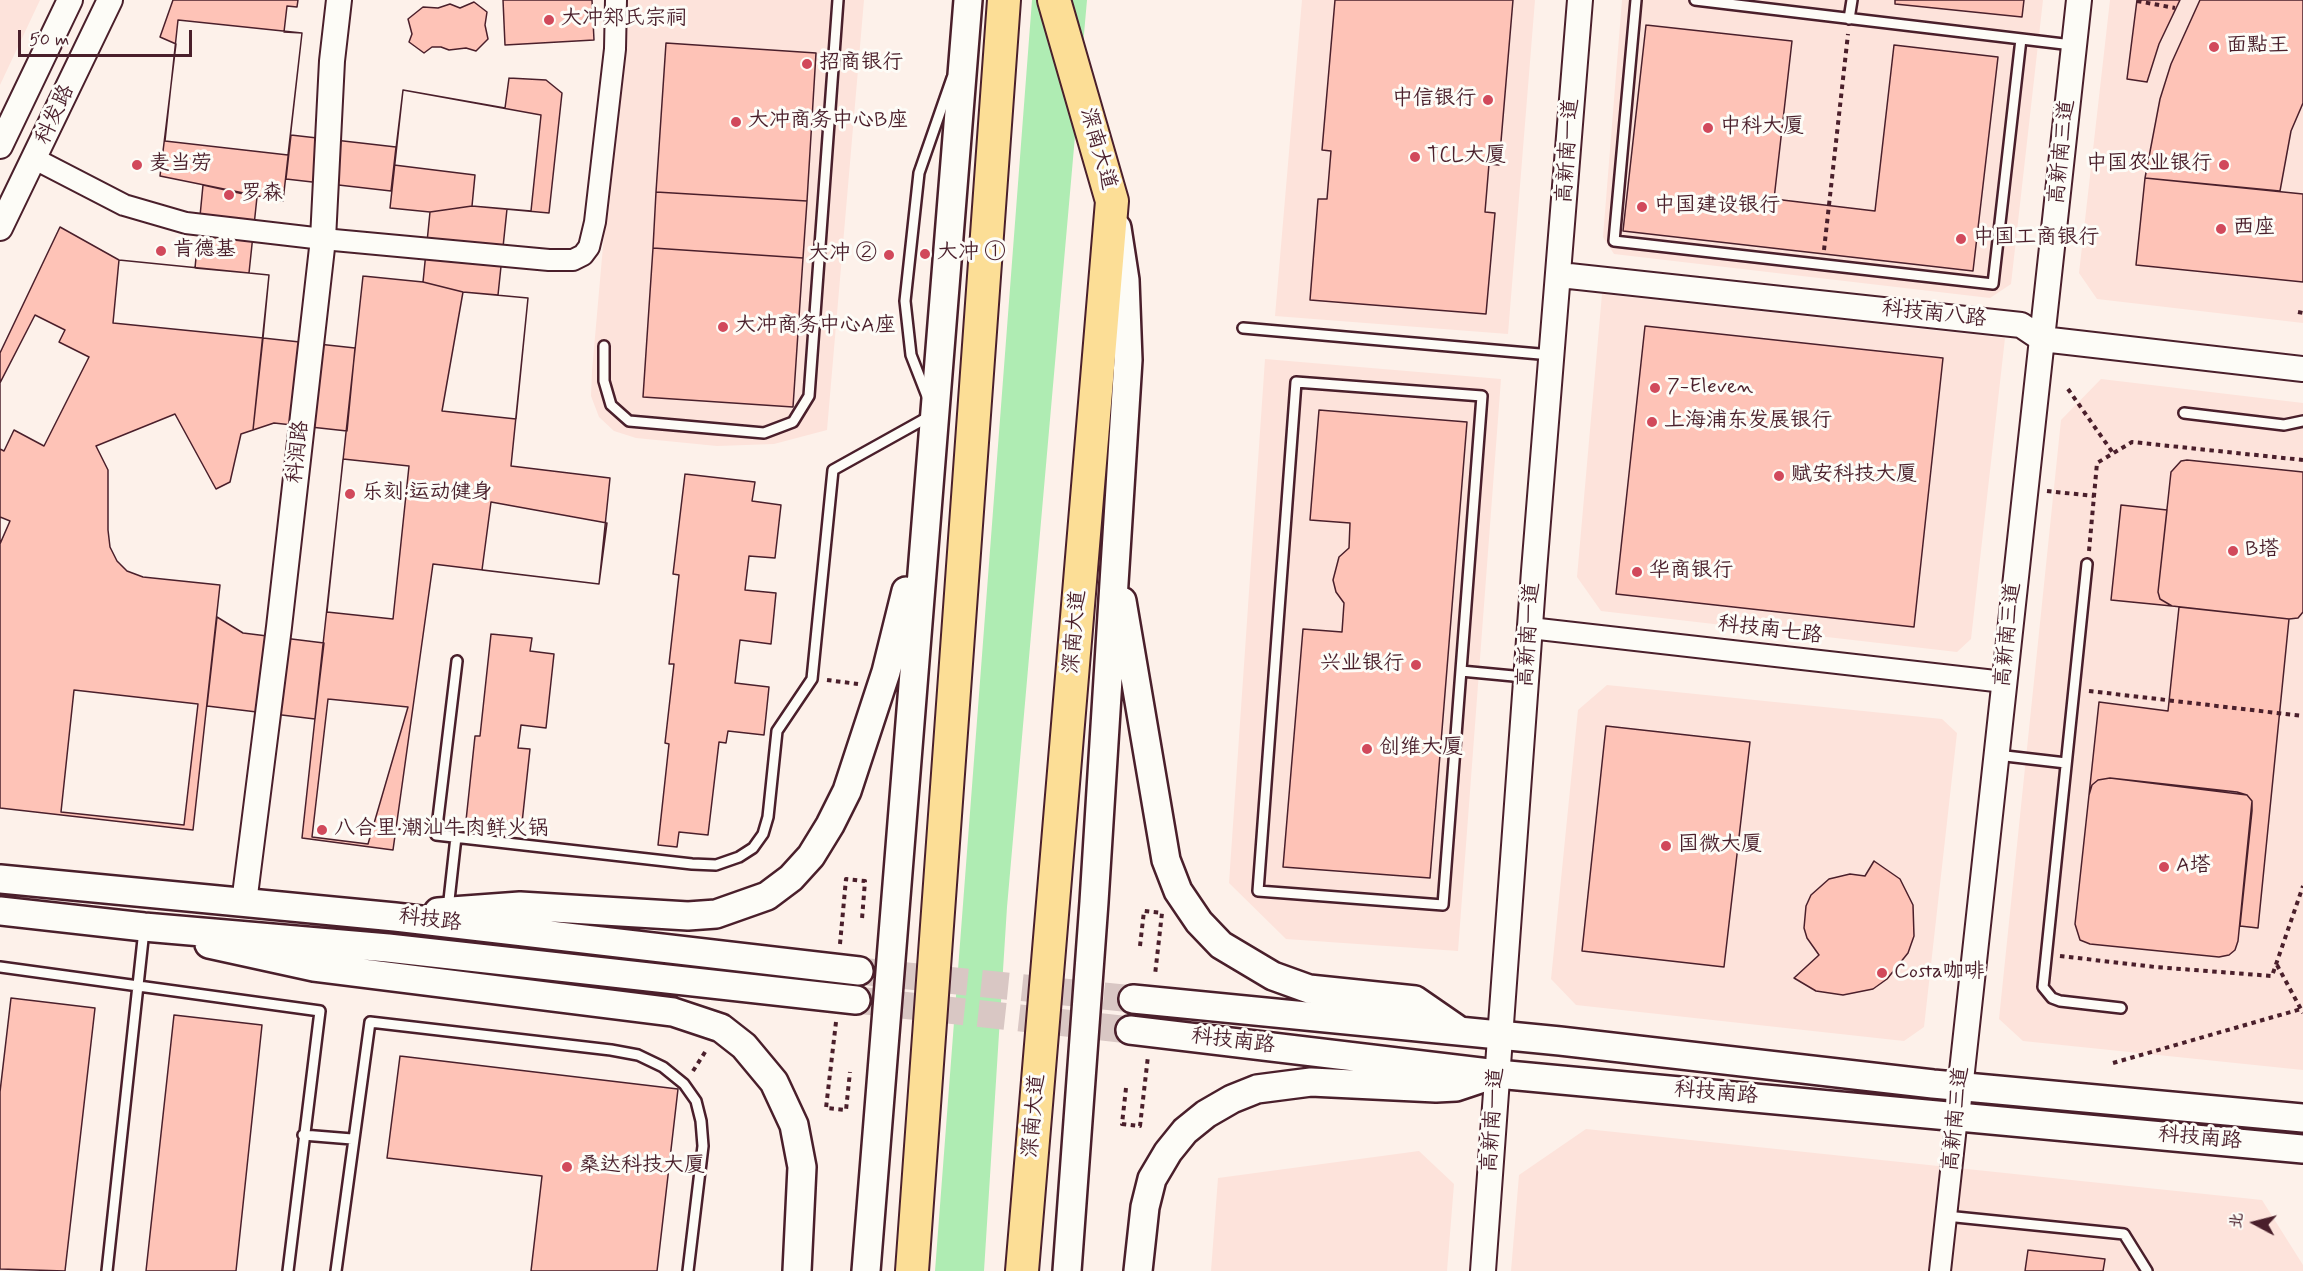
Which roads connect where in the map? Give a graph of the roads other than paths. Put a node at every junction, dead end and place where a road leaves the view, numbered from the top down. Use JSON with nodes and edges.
{"nodes":[{"id":1,"x":70,"y":0,"type":"edge"},
{"id":2,"x":110,"y":0,"type":"edge"},
{"id":3,"x":339,"y":0,"type":"edge"},
{"id":4,"x":616,"y":0,"type":"edge"},
{"id":5,"x":838,"y":0,"type":"edge"},
{"id":6,"x":968,"y":0,"type":"edge"},
{"id":7,"x":1004,"y":0,"type":"edge"},
{"id":8,"x":1054,"y":0,"type":"edge"},
{"id":9,"x":1580,"y":0,"type":"edge"},
{"id":10,"x":1636,"y":0,"type":"edge"},
{"id":11,"x":1695,"y":0,"type":"edge"},
{"id":12,"x":1852,"y":0,"type":"edge"},
{"id":13,"x":2079,"y":0,"type":"edge"},
{"id":14,"x":1850,"y":19,"type":"junction"},
{"id":15,"x":2020,"y":39,"type":"junction"},
{"id":16,"x":2074,"y":46,"type":"junction"},
{"id":17,"x":964,"y":48,"type":"junction"},
{"id":18,"x":0,"y":146,"type":"edge"},
{"id":19,"x":35,"y":159,"type":"junction"},
{"id":20,"x":1112,"y":201,"type":"junction"},
{"id":21,"x":0,"y":228,"type":"edge"},
{"id":22,"x":323,"y":239,"type":"junction"},
{"id":23,"x":1560,"y":275,"type":"junction"},
{"id":24,"x":1243,"y":328,"type":"dead end"},
{"id":25,"x":2042,"y":339,"type":"junction"},
{"id":26,"x":604,"y":345,"type":"dead end"},
{"id":27,"x":1553,"y":355,"type":"junction"},
{"id":28,"x":2303,"y":369,"type":"edge"},
{"id":29,"x":934,"y":413,"type":"junction"},
{"id":30,"x":2184,"y":413,"type":"dead end"},
{"id":31,"x":2303,"y":421,"type":"edge"},
{"id":32,"x":927,"y":496,"type":"junction"},
{"id":33,"x":1114,"y":561,"type":"junction"},
{"id":34,"x":2087,"y":564,"type":"road end"},
{"id":35,"x":1530,"y":628,"type":"junction"},
{"id":36,"x":457,"y":661,"type":"dead end"},
{"id":37,"x":1461,"y":671,"type":"junction"},
{"id":38,"x":1526,"y":677,"type":"junction"},
{"id":39,"x":2004,"y":682,"type":"junction"},
{"id":40,"x":1997,"y":755,"type":"junction"},
{"id":41,"x":2066,"y":763,"type":"junction"},
{"id":42,"x":456,"y":837,"type":"junction"},
{"id":43,"x":0,"y":879,"type":"edge"},
{"id":44,"x":244,"y":903,"type":"junction"},
{"id":45,"x":448,"y":910,"type":"junction"},
{"id":46,"x":0,"y":911,"type":"edge"},
{"id":47,"x":395,"y":917,"type":"junction"},
{"id":48,"x":144,"y":927,"type":"junction"},
{"id":49,"x":0,"y":967,"type":"edge"},
{"id":50,"x":859,"y":971,"type":"tunnel mouth"},
{"id":51,"x":139,"y":988,"type":"junction"},
{"id":52,"x":1133,"y":999,"type":"tunnel mouth"},
{"id":53,"x":856,"y":1000,"type":"tunnel mouth"},
{"id":54,"x":2121,"y":1008,"type":"dead end"},
{"id":55,"x":1130,"y":1030,"type":"tunnel mouth"},
{"id":56,"x":1461,"y":1032,"type":"junction"},
{"id":57,"x":1500,"y":1035,"type":"junction"},
{"id":58,"x":1497,"y":1074,"type":"junction"},
{"id":59,"x":1960,"y":1087,"type":"junction"},
{"id":60,"x":925,"y":1104,"type":"junction"},
{"id":61,"x":1957,"y":1117,"type":"junction"},
{"id":62,"x":2303,"y":1119,"type":"edge"},
{"id":63,"x":303,"y":1135,"type":"junction"},
{"id":64,"x":352,"y":1139,"type":"junction"},
{"id":65,"x":2303,"y":1149,"type":"edge"},
{"id":66,"x":1027,"y":1213,"type":"junction"},
{"id":67,"x":1946,"y":1216,"type":"junction"},
{"id":68,"x":107,"y":1271,"type":"edge"},
{"id":69,"x":288,"y":1271,"type":"edge"},
{"id":70,"x":336,"y":1271,"type":"edge"},
{"id":71,"x":688,"y":1271,"type":"edge"},
{"id":72,"x":797,"y":1271,"type":"edge"},
{"id":73,"x":866,"y":1271,"type":"edge"},
{"id":74,"x":892,"y":1271,"type":"edge"},
{"id":75,"x":912,"y":1271,"type":"edge"},
{"id":76,"x":1022,"y":1271,"type":"edge"},
{"id":77,"x":1034,"y":1271,"type":"edge"},
{"id":78,"x":1067,"y":1271,"type":"edge"},
{"id":79,"x":1138,"y":1271,"type":"edge"},
{"id":80,"x":1483,"y":1271,"type":"edge"},
{"id":81,"x":1940,"y":1271,"type":"edge"},
{"id":82,"x":2147,"y":1271,"type":"edge"}],
"edges":[{"from":1,"to":18,"type":"street","name":"科发路"},
{"from":2,"to":19,"type":"street","name":"科发路"},
{"from":3,"to":22,"type":"street","name":"科润路"},
{"from":4,"to":22,"type":"street"},
{"from":5,"to":26,"type":"lane"},
{"from":6,"to":17,"type":"main road"},
{"from":7,"to":60,"type":"main road"},
{"from":8,"to":20,"type":"main road","name":"深南大道"},
{"from":9,"to":23,"type":"street","name":"高新南一道"},
{"from":10,"to":15,"type":"lane"},
{"from":11,"to":14,"type":"lane"},
{"from":12,"to":14,"type":"lane"},
{"from":13,"to":16,"type":"street","name":"高新南三道"},
{"from":14,"to":15,"type":"lane"},
{"from":15,"to":16,"type":"lane"},
{"from":16,"to":25,"type":"street","name":"高新南三道"},
{"from":17,"to":29,"type":"main road"},
{"from":17,"to":29,"type":"lane"},
{"from":19,"to":21,"type":"street","name":"科发路"},
{"from":19,"to":22,"type":"street"},
{"from":20,"to":33,"type":"main road"},
{"from":20,"to":66,"type":"main road","name":"深南大道"},
{"from":22,"to":44,"type":"street","name":"科润路"},
{"from":23,"to":25,"type":"street","name":"科技南八路"},
{"from":23,"to":27,"type":"street","name":"高新南一道"},
{"from":24,"to":27,"type":"lane"},
{"from":25,"to":28,"type":"street","name":"科技南八路"},
{"from":25,"to":39,"type":"street","name":"高新南三道"},
{"from":27,"to":35,"type":"street","name":"高新南一道"},
{"from":29,"to":32,"type":"main road"},
{"from":29,"to":42,"type":"lane"},
{"from":30,"to":31,"type":"lane"},
{"from":32,"to":45,"type":"main road"},
{"from":32,"to":73,"type":"main road"},
{"from":33,"to":56,"type":"main road"},
{"from":33,"to":78,"type":"main road"},
{"from":34,"to":41,"type":"lane"},
{"from":35,"to":38,"type":"street","name":"高新南一道"},
{"from":35,"to":39,"type":"street","name":"科技南七路"},
{"from":36,"to":42,"type":"lane"},
{"from":37,"to":37,"type":"lane"},
{"from":37,"to":38,"type":"lane"},
{"from":38,"to":57,"type":"street","name":"高新南一道"},
{"from":39,"to":40,"type":"street","name":"高新南三道"},
{"from":40,"to":41,"type":"lane"},
{"from":40,"to":59,"type":"street","name":"高新南三道"},
{"from":41,"to":54,"type":"lane"},
{"from":42,"to":45,"type":"lane"},
{"from":43,"to":44,"type":"main road","name":"科技路"},
{"from":44,"to":47,"type":"main road","name":"科技路"},
{"from":45,"to":47,"type":"main road"},
{"from":46,"to":48,"type":"main road","name":"科技路"},
{"from":47,"to":50,"type":"main road","name":"科技路"},
{"from":48,"to":51,"type":"lane"},
{"from":48,"to":53,"type":"main road","name":"科技路"},
{"from":48,"to":72,"type":"main road"},
{"from":49,"to":51,"type":"lane"},
{"from":51,"to":63,"type":"lane"},
{"from":51,"to":68,"type":"lane"},
{"from":52,"to":56,"type":"main road","name":"科技南路"},
{"from":55,"to":58,"type":"main road","name":"科技南路"},
{"from":56,"to":57,"type":"main road","name":"科技南路"},
{"from":57,"to":58,"type":"street","name":"高新南一道"},
{"from":57,"to":59,"type":"main road","name":"科技南路"},
{"from":58,"to":61,"type":"main road","name":"科技南路"},
{"from":58,"to":79,"type":"main road"},
{"from":58,"to":80,"type":"street","name":"高新南一道"},
{"from":59,"to":61,"type":"street","name":"高新南三道"},
{"from":59,"to":62,"type":"main road","name":"科技南路"},
{"from":60,"to":74,"type":"main road"},
{"from":60,"to":75,"type":"main road"},
{"from":61,"to":65,"type":"main road","name":"科技南路"},
{"from":61,"to":67,"type":"street","name":"高新南三道"},
{"from":63,"to":64,"type":"lane"},
{"from":63,"to":69,"type":"lane"},
{"from":64,"to":70,"type":"lane"},
{"from":64,"to":71,"type":"lane"},
{"from":66,"to":76,"type":"main road","name":"深南大道"},
{"from":66,"to":77,"type":"main road"},
{"from":67,"to":81,"type":"street","name":"高新南三道"},
{"from":67,"to":82,"type":"lane"}]}
